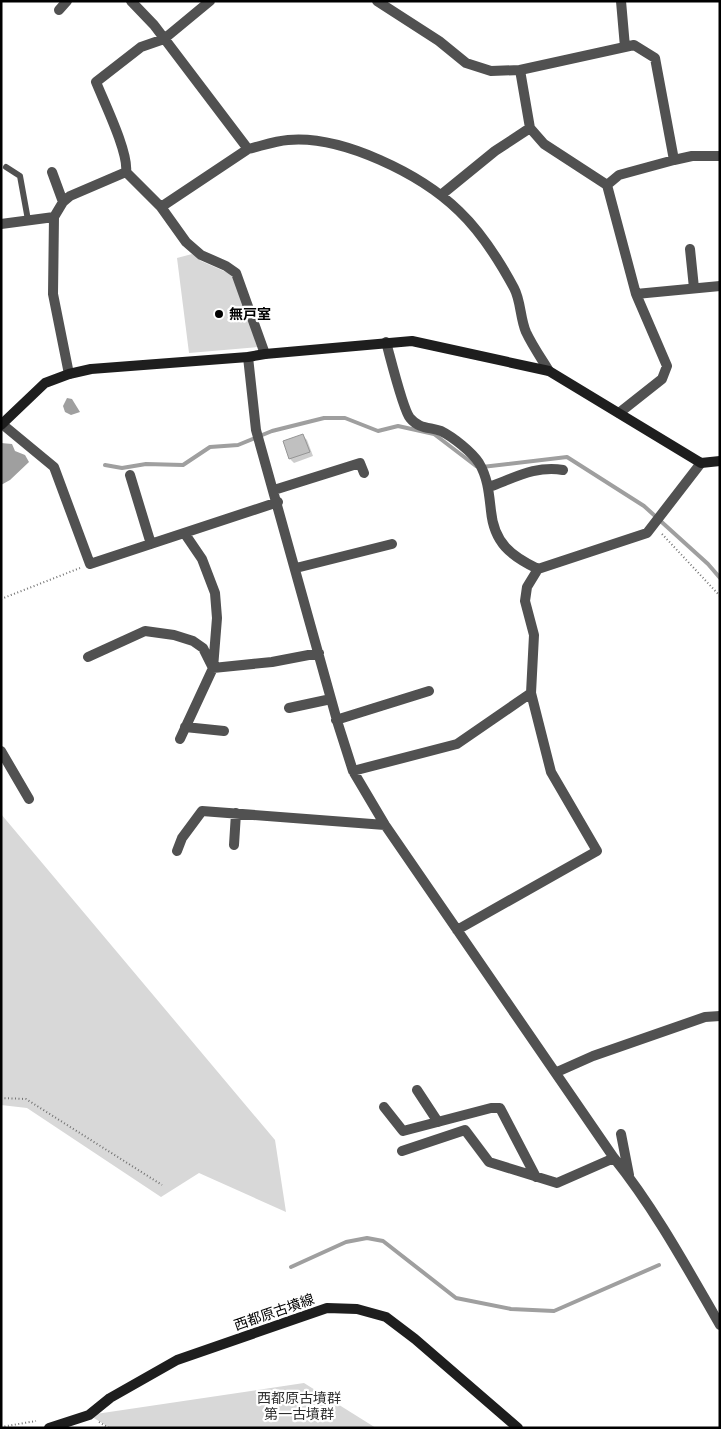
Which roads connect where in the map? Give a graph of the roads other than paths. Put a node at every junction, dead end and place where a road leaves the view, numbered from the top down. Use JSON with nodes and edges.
{"nodes":[{"id":1,"x":67,"y":1,"type":"edge"},
{"id":2,"x":130,"y":1,"type":"edge"},
{"id":3,"x":210,"y":1,"type":"edge"},
{"id":4,"x":377,"y":1,"type":"edge"},
{"id":5,"x":621,"y":1,"type":"edge"},
{"id":6,"x":59,"y":10,"type":"dead end"},
{"id":7,"x":164,"y":39,"type":"junction"},
{"id":8,"x":625,"y":47,"type":"junction"},
{"id":9,"x":520,"y":70,"type":"junction"},
{"id":10,"x":530,"y":128,"type":"junction"},
{"id":11,"x":248,"y":150,"type":"junction"},
{"id":12,"x":720,"y":156,"type":"edge"},
{"id":13,"x":674,"y":160,"type":"junction"},
{"id":14,"x":6,"y":167,"type":"dead end"},
{"id":15,"x":52,"y":172,"type":"dead end"},
{"id":16,"x":126,"y":172,"type":"junction"},
{"id":17,"x":607,"y":185,"type":"junction"},
{"id":18,"x":441,"y":195,"type":"junction"},
{"id":19,"x":63,"y":202,"type":"junction"},
{"id":20,"x":161,"y":207,"type":"junction"},
{"id":21,"x":54,"y":217,"type":"junction"},
{"id":22,"x":28,"y":220,"type":"junction"},
{"id":23,"x":1,"y":224,"type":"edge"},
{"id":24,"x":690,"y":250,"type":"dead end"},
{"id":25,"x":720,"y":286,"type":"edge"},
{"id":26,"x":694,"y":288,"type":"junction"},
{"id":27,"x":636,"y":294,"type":"junction"},
{"id":28,"x":386,"y":342,"type":"junction"},
{"id":29,"x":265,"y":354,"type":"junction"},
{"id":30,"x":248,"y":357,"type":"junction"},
{"id":31,"x":549,"y":371,"type":"junction"},
{"id":32,"x":69,"y":374,"type":"junction"},
{"id":33,"x":619,"y":413,"type":"junction"},
{"id":34,"x":2,"y":425,"type":"edge"},
{"id":35,"x":720,"y":461,"type":"edge"},
{"id":36,"x":701,"y":463,"type":"junction"},
{"id":37,"x":564,"y":470,"type":"dead end"},
{"id":38,"x":364,"y":472,"type":"dead end"},
{"id":39,"x":130,"y":475,"type":"dead end"},
{"id":40,"x":489,"y":487,"type":"junction"},
{"id":41,"x":274,"y":490,"type":"junction"},
{"id":42,"x":278,"y":502,"type":"junction"},
{"id":43,"x":185,"y":534,"type":"junction"},
{"id":44,"x":151,"y":544,"type":"junction"},
{"id":45,"x":392,"y":544,"type":"dead end"},
{"id":46,"x":296,"y":568,"type":"junction"},
{"id":47,"x":538,"y":569,"type":"junction"},
{"id":48,"x":319,"y":653,"type":"junction"},
{"id":49,"x":88,"y":657,"type":"dead end"},
{"id":50,"x":213,"y":668,"type":"junction"},
{"id":51,"x":428,"y":691,"type":"dead end"},
{"id":52,"x":531,"y":693,"type":"junction"},
{"id":53,"x":331,"y":699,"type":"junction"},
{"id":54,"x":289,"y":708,"type":"dead end"},
{"id":55,"x":336,"y":720,"type":"junction"},
{"id":56,"x":185,"y":728,"type":"junction"},
{"id":57,"x":224,"y":730,"type":"dead end"},
{"id":58,"x":180,"y":739,"type":"dead end"},
{"id":59,"x":1,"y":751,"type":"edge"},
{"id":60,"x":353,"y":771,"type":"junction"},
{"id":61,"x":29,"y":799,"type":"dead end"},
{"id":62,"x":236,"y":813,"type":"junction"},
{"id":63,"x":385,"y":825,"type":"junction"},
{"id":64,"x":234,"y":845,"type":"dead end"},
{"id":65,"x":178,"y":851,"type":"dead end"},
{"id":66,"x":458,"y":930,"type":"junction"},
{"id":67,"x":720,"y":1016,"type":"edge"},
{"id":68,"x":557,"y":1072,"type":"junction"},
{"id":69,"x":417,"y":1090,"type":"dead end"},
{"id":70,"x":384,"y":1107,"type":"dead end"},
{"id":71,"x":438,"y":1122,"type":"junction"},
{"id":72,"x":621,"y":1134,"type":"dead end"},
{"id":73,"x":402,"y":1151,"type":"dead end"},
{"id":74,"x":614,"y":1158,"type":"junction"},
{"id":75,"x":629,"y":1176,"type":"junction"},
{"id":76,"x":536,"y":1177,"type":"junction"},
{"id":77,"x":720,"y":1325,"type":"edge"},
{"id":78,"x":49,"y":1428,"type":"edge"},
{"id":79,"x":518,"y":1428,"type":"edge"}],
"edges":[{"from":1,"to":6,"type":"street"},
{"from":2,"to":7,"type":"street"},
{"from":3,"to":7,"type":"street"},
{"from":4,"to":9,"type":"street"},
{"from":5,"to":8,"type":"street"},
{"from":7,"to":11,"type":"street"},
{"from":7,"to":16,"type":"street"},
{"from":8,"to":9,"type":"street"},
{"from":8,"to":13,"type":"street"},
{"from":9,"to":10,"type":"street"},
{"from":10,"to":17,"type":"street"},
{"from":10,"to":18,"type":"street"},
{"from":11,"to":18,"type":"street"},
{"from":11,"to":20,"type":"street"},
{"from":12,"to":13,"type":"street"},
{"from":13,"to":17,"type":"street"},
{"from":14,"to":22,"type":"lane"},
{"from":15,"to":19,"type":"street"},
{"from":16,"to":19,"type":"street"},
{"from":16,"to":20,"type":"street"},
{"from":17,"to":27,"type":"street"},
{"from":18,"to":31,"type":"street"},
{"from":19,"to":21,"type":"street"},
{"from":20,"to":29,"type":"street"},
{"from":21,"to":22,"type":"street"},
{"from":21,"to":32,"type":"street"},
{"from":22,"to":23,"type":"street"},
{"from":24,"to":26,"type":"street"},
{"from":25,"to":26,"type":"street"},
{"from":26,"to":27,"type":"street"},
{"from":27,"to":33,"type":"street"},
{"from":28,"to":29,"type":"street"},
{"from":28,"to":31,"type":"street"},
{"from":28,"to":40,"type":"street"},
{"from":29,"to":30,"type":"street"},
{"from":30,"to":32,"type":"street"},
{"from":30,"to":41,"type":"street"},
{"from":31,"to":33,"type":"street"},
{"from":32,"to":34,"type":"street"},
{"from":33,"to":36,"type":"street"},
{"from":34,"to":44,"type":"street"},
{"from":35,"to":36,"type":"street"},
{"from":36,"to":47,"type":"street"},
{"from":37,"to":40,"type":"street"},
{"from":38,"to":41,"type":"street"},
{"from":39,"to":44,"type":"street"},
{"from":40,"to":47,"type":"street"},
{"from":41,"to":42,"type":"street"},
{"from":42,"to":43,"type":"street"},
{"from":42,"to":46,"type":"street"},
{"from":43,"to":44,"type":"street"},
{"from":43,"to":50,"type":"street"},
{"from":45,"to":46,"type":"street"},
{"from":46,"to":48,"type":"street"},
{"from":47,"to":52,"type":"street"},
{"from":48,"to":50,"type":"street"},
{"from":48,"to":53,"type":"street"},
{"from":49,"to":50,"type":"street"},
{"from":50,"to":56,"type":"street"},
{"from":51,"to":55,"type":"street"},
{"from":52,"to":60,"type":"street"},
{"from":52,"to":66,"type":"street"},
{"from":53,"to":54,"type":"street"},
{"from":53,"to":55,"type":"street"},
{"from":55,"to":60,"type":"street"},
{"from":56,"to":57,"type":"street"},
{"from":56,"to":58,"type":"street"},
{"from":59,"to":61,"type":"street"},
{"from":60,"to":63,"type":"street"},
{"from":62,"to":63,"type":"street"},
{"from":62,"to":64,"type":"street"},
{"from":62,"to":65,"type":"street"},
{"from":63,"to":66,"type":"street"},
{"from":66,"to":68,"type":"street"},
{"from":67,"to":68,"type":"street"},
{"from":68,"to":74,"type":"street"},
{"from":69,"to":71,"type":"street"},
{"from":70,"to":71,"type":"street"},
{"from":71,"to":76,"type":"street"},
{"from":72,"to":75,"type":"street"},
{"from":73,"to":76,"type":"street"},
{"from":74,"to":75,"type":"street"},
{"from":74,"to":76,"type":"street"},
{"from":75,"to":77,"type":"street"},
{"from":78,"to":79,"type":"street","name":"西都原古墳線"}]}
